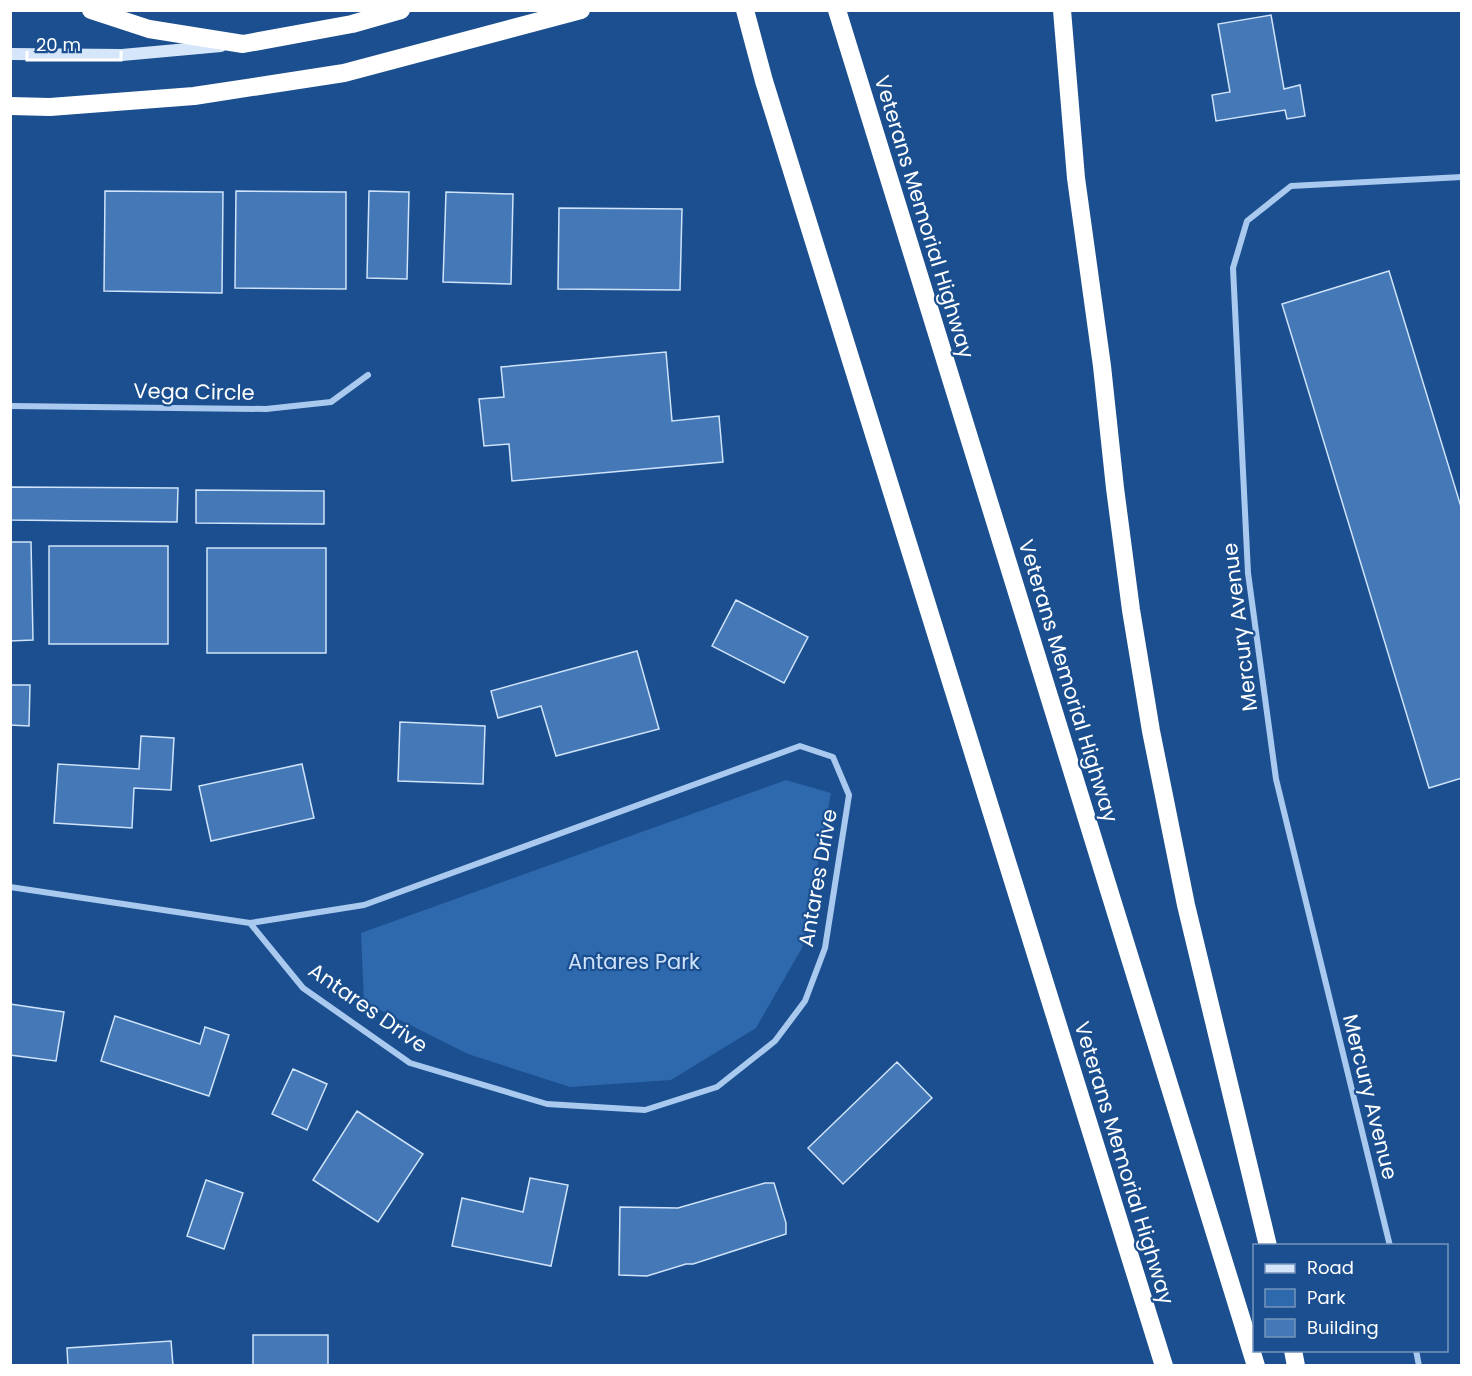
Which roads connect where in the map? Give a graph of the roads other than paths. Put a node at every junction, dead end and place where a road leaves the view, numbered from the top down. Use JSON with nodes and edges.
{"nodes":[{"id":1,"x":91,"y":10,"type":"edge"},
{"id":2,"x":401,"y":10,"type":"edge"},
{"id":3,"x":581,"y":10,"type":"edge"},
{"id":4,"x":739,"y":10,"type":"edge"},
{"id":5,"x":745,"y":10,"type":"edge"},
{"id":6,"x":837,"y":10,"type":"edge"},
{"id":7,"x":1062,"y":10,"type":"edge"},
{"id":8,"x":1072,"y":10,"type":"edge"},
{"id":9,"x":243,"y":44,"type":"junction"},
{"id":10,"x":1065,"y":51,"type":"junction"},
{"id":11,"x":10,"y":54,"type":"edge"},
{"id":12,"x":764,"y":81,"type":"junction"},
{"id":13,"x":10,"y":106,"type":"edge"},
{"id":14,"x":1461,"y":177,"type":"edge"},
{"id":15,"x":368,"y":375,"type":"dead end"},
{"id":16,"x":10,"y":406,"type":"edge"},
{"id":17,"x":10,"y":887,"type":"edge"},
{"id":18,"x":250,"y":923,"type":"junction"},
{"id":19,"x":1268,"y":1244,"type":"edge"},
{"id":20,"x":1390,"y":1244,"type":"edge"},
{"id":21,"x":1164,"y":1365,"type":"edge"},
{"id":22,"x":1256,"y":1365,"type":"edge"}],
"edges":[{"from":1,"to":9,"type":"highway"},
{"from":2,"to":9,"type":"highway"},
{"from":3,"to":13,"type":"highway"},
{"from":4,"to":12,"type":"highway"},
{"from":5,"to":12,"type":"highway","name":"Veterans Memorial Highway"},
{"from":6,"to":22,"type":"highway","name":"Veterans Memorial Highway"},
{"from":7,"to":10,"type":"highway"},
{"from":8,"to":10,"type":"highway"},
{"from":9,"to":11,"type":"main road"},
{"from":10,"to":19,"type":"highway"},
{"from":12,"to":21,"type":"highway","name":"Veterans Memorial Highway"},
{"from":14,"to":20,"type":"street","name":"Mercury Avenue"},
{"from":15,"to":16,"type":"street","name":"Vega Circle"},
{"from":17,"to":18,"type":"street","name":"Antares Drive"},
{"from":18,"to":18,"type":"street","name":"Antares Drive"}]}
